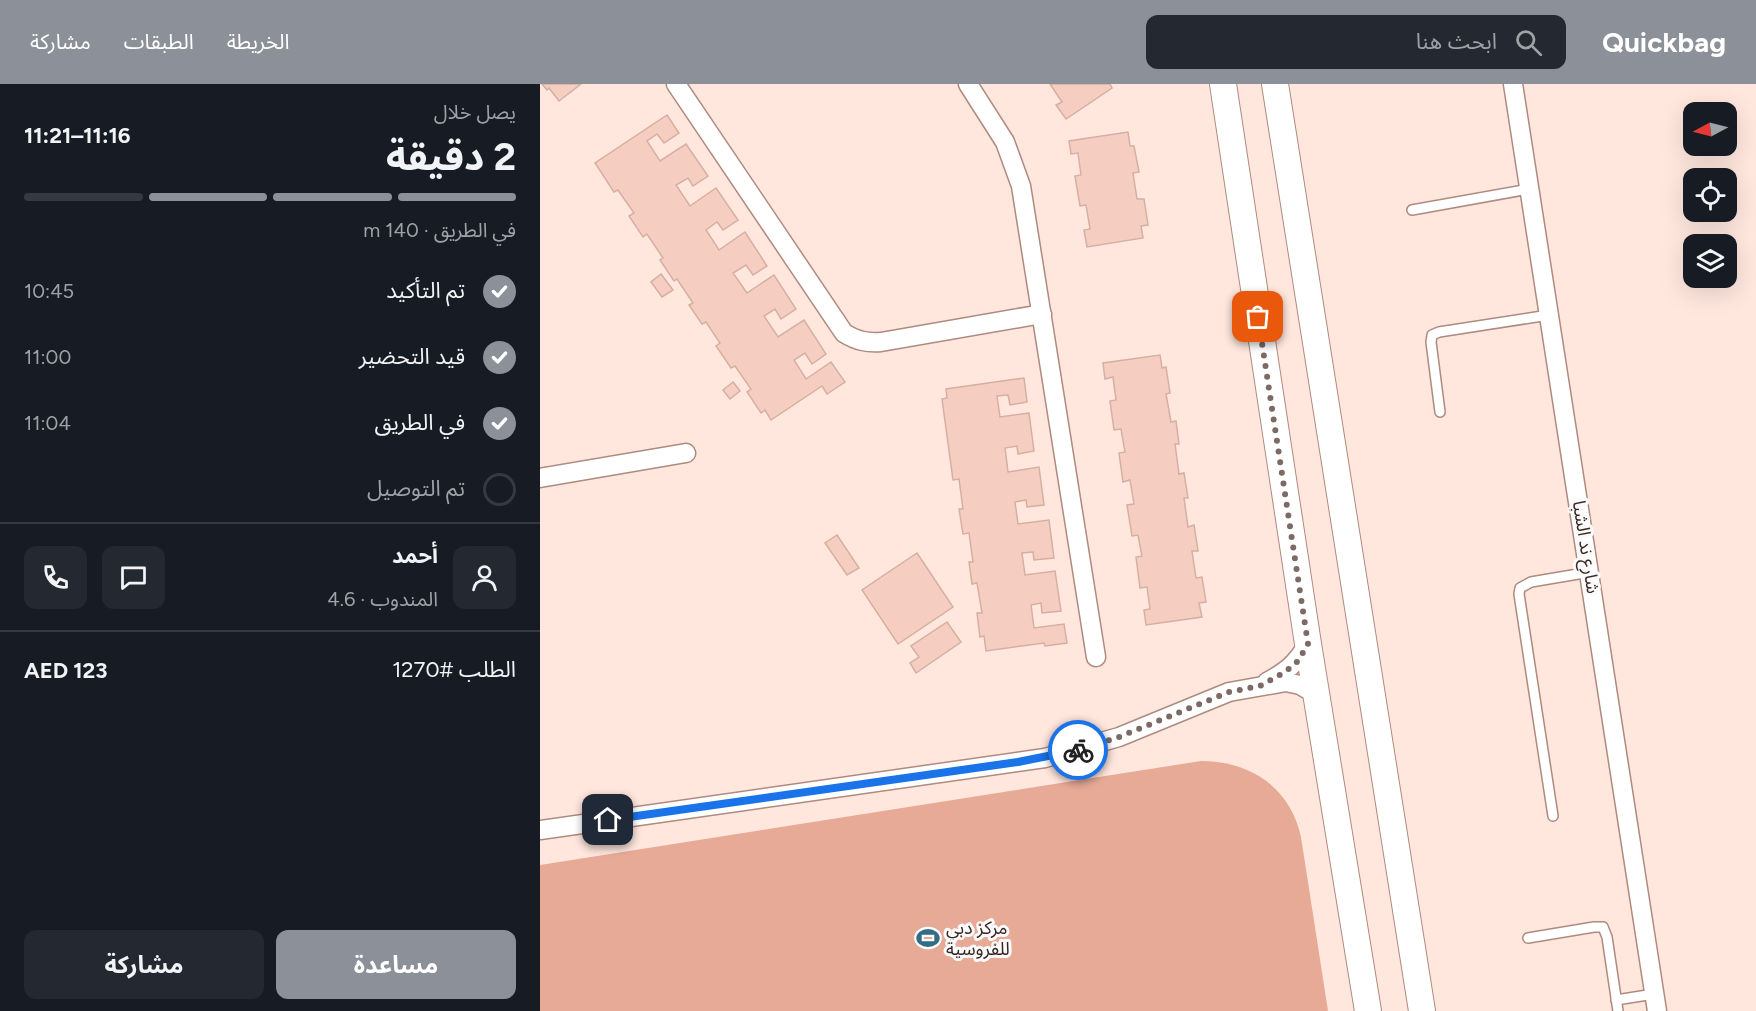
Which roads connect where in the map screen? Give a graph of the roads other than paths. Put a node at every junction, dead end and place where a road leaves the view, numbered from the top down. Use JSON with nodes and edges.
{"nodes":[{"id":1,"x":676,"y":84,"type":"edge"},
{"id":2,"x":968,"y":84,"type":"edge"},
{"id":3,"x":1223,"y":84,"type":"edge"},
{"id":4,"x":1275,"y":84,"type":"edge"},
{"id":5,"x":1513,"y":84,"type":"edge"},
{"id":6,"x":1529,"y":189,"type":"junction"},
{"id":7,"x":1412,"y":210,"type":"dead end"},
{"id":8,"x":1042,"y":314,"type":"junction"},
{"id":9,"x":1549,"y":315,"type":"junction"},
{"id":10,"x":1440,"y":412,"type":"dead end"},
{"id":11,"x":686,"y":453,"type":"dead end"},
{"id":12,"x":540,"y":478,"type":"edge"},
{"id":13,"x":1590,"y":572,"type":"junction"},
{"id":14,"x":1308,"y":644,"type":"junction"},
{"id":15,"x":1096,"y":657,"type":"dead end"},
{"id":16,"x":1260,"y":686,"type":"junction"},
{"id":17,"x":1317,"y":695,"type":"junction"},
{"id":18,"x":1553,"y":816,"type":"dead end"},
{"id":19,"x":540,"y":830,"type":"edge"},
{"id":20,"x":1528,"y":938,"type":"dead end"},
{"id":21,"x":1616,"y":1000,"type":"junction"},
{"id":22,"x":1655,"y":1003,"type":"edge"},
{"id":23,"x":1368,"y":1011,"type":"edge"},
{"id":24,"x":1422,"y":1011,"type":"edge"},
{"id":25,"x":1618,"y":1011,"type":"edge"}],
"edges":[{"from":1,"to":8,"type":"street"},
{"from":2,"to":8,"type":"street"},
{"from":3,"to":14,"type":"main road"},
{"from":4,"to":24,"type":"main road"},
{"from":5,"to":6,"type":"street","name":"شارع ند الشبا"},
{"from":6,"to":7,"type":"lane"},
{"from":6,"to":9,"type":"street","name":"شارع ند الشبا"},
{"from":8,"to":15,"type":"street"},
{"from":9,"to":10,"type":"lane"},
{"from":9,"to":13,"type":"street","name":"شارع ند الشبا"},
{"from":11,"to":12,"type":"street"},
{"from":13,"to":18,"type":"lane"},
{"from":13,"to":22,"type":"street","name":"شارع ند الشبا"},
{"from":14,"to":16,"type":"street"},
{"from":14,"to":17,"type":"main road"},
{"from":16,"to":17,"type":"street"},
{"from":16,"to":19,"type":"street"},
{"from":17,"to":23,"type":"main road"},
{"from":20,"to":21,"type":"lane"},
{"from":21,"to":22,"type":"lane"},
{"from":21,"to":25,"type":"lane"}]}
